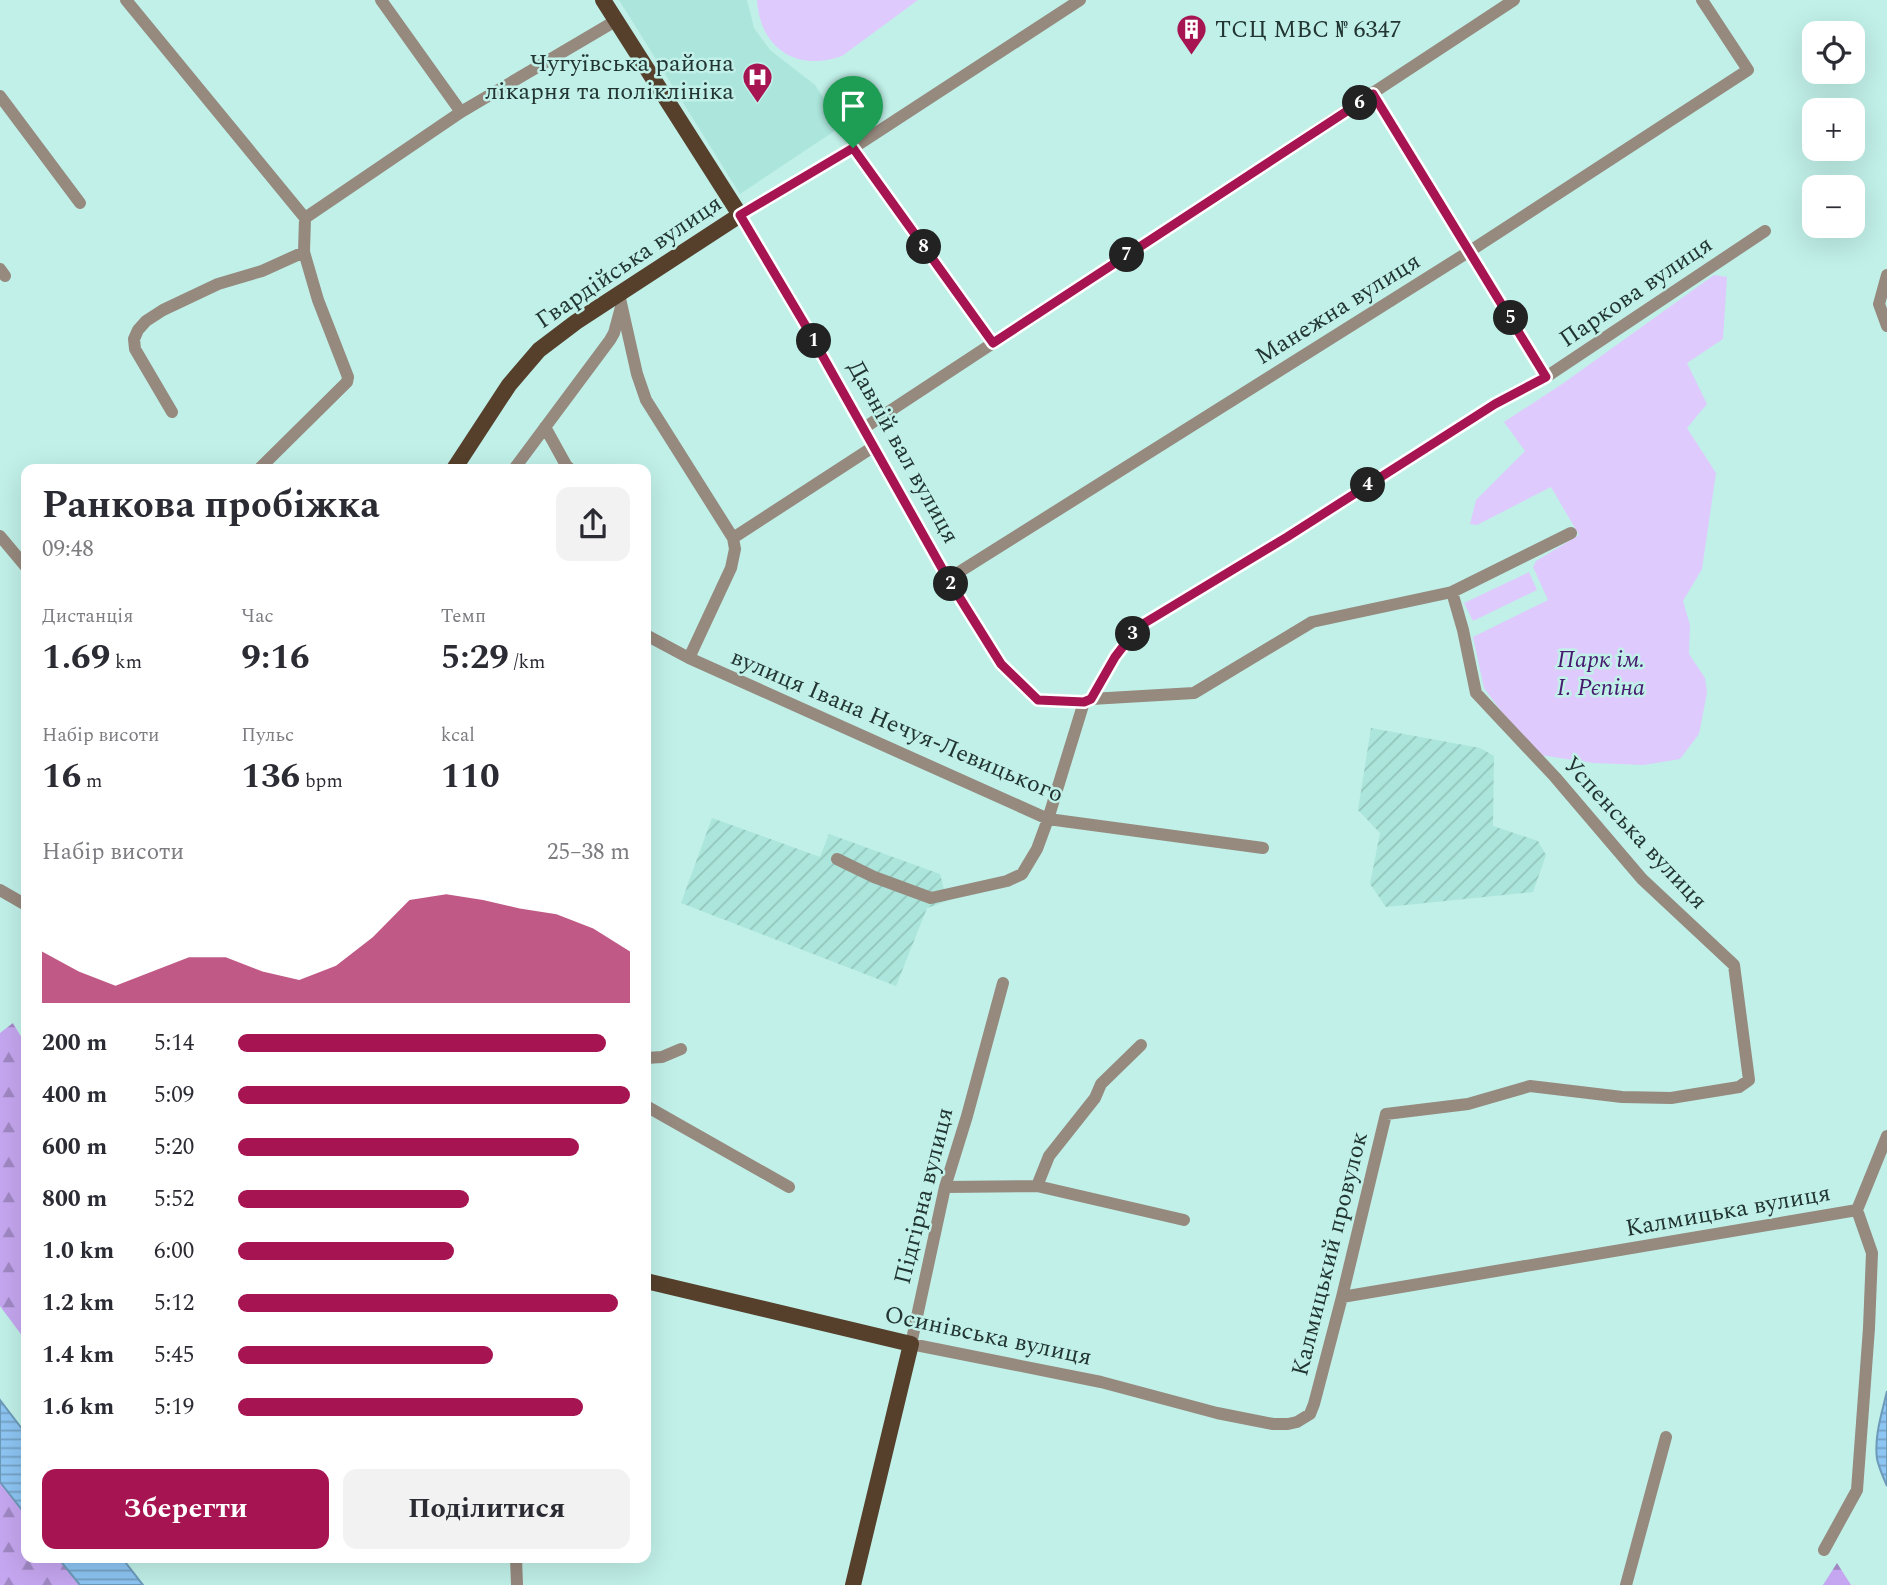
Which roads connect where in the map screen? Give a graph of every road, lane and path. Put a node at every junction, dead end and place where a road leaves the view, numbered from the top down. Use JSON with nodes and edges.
{"nodes":[{"id":1,"x":126,"y":0,"type":"edge"},
{"id":2,"x":381,"y":0,"type":"edge"},
{"id":3,"x":603,"y":0,"type":"edge"},
{"id":4,"x":1080,"y":0,"type":"edge"},
{"id":5,"x":1514,"y":0,"type":"edge"},
{"id":6,"x":1702,"y":0,"type":"edge"},
{"id":7,"x":617,"y":20,"type":"junction"},
{"id":8,"x":1373,"y":94,"type":"junction"},
{"id":9,"x":0,"y":96,"type":"edge"},
{"id":10,"x":461,"y":112,"type":"junction"},
{"id":11,"x":853,"y":148,"type":"junction"},
{"id":12,"x":80,"y":203,"type":"dead end"},
{"id":13,"x":740,"y":215,"type":"junction"},
{"id":14,"x":305,"y":218,"type":"junction"},
{"id":15,"x":1765,"y":231,"type":"dead end"},
{"id":16,"x":1470,"y":251,"type":"junction"},
{"id":17,"x":304,"y":252,"type":"junction"},
{"id":18,"x":1887,"y":275,"type":"edge"},
{"id":19,"x":620,"y":300,"type":"junction"},
{"id":20,"x":1887,"y":326,"type":"edge"},
{"id":21,"x":993,"y":343,"type":"junction"},
{"id":22,"x":1546,"y":377,"type":"junction"},
{"id":23,"x":172,"y":412,"type":"dead end"},
{"id":24,"x":545,"y":427,"type":"junction"},
{"id":25,"x":864,"y":428,"type":"junction"},
{"id":26,"x":873,"y":447,"type":"junction"},
{"id":27,"x":264,"y":464,"type":"edge"},
{"id":28,"x":457,"y":464,"type":"edge"},
{"id":29,"x":518,"y":464,"type":"edge"},
{"id":30,"x":565,"y":464,"type":"edge"},
{"id":31,"x":1571,"y":533,"type":"dead end"},
{"id":32,"x":0,"y":536,"type":"edge"},
{"id":33,"x":733,"y":538,"type":"junction"},
{"id":34,"x":21,"y":561,"type":"edge"},
{"id":35,"x":948,"y":579,"type":"junction"},
{"id":36,"x":1452,"y":592,"type":"junction"},
{"id":37,"x":651,"y":638,"type":"edge"},
{"id":38,"x":689,"y":658,"type":"junction"},
{"id":39,"x":1088,"y":701,"type":"junction"},
{"id":40,"x":1048,"y":819,"type":"junction"},
{"id":41,"x":1263,"y":848,"type":"dead end"},
{"id":42,"x":836,"y":859,"type":"dead end"},
{"id":43,"x":0,"y":890,"type":"edge"},
{"id":44,"x":21,"y":902,"type":"edge"},
{"id":45,"x":1003,"y":983,"type":"dead end"},
{"id":46,"x":1142,"y":1045,"type":"dead end"},
{"id":47,"x":681,"y":1049,"type":"dead end"},
{"id":48,"x":651,"y":1058,"type":"edge"},
{"id":49,"x":651,"y":1109,"type":"edge"},
{"id":50,"x":1386,"y":1114,"type":"joint"},
{"id":51,"x":1887,"y":1136,"type":"edge"},
{"id":52,"x":1038,"y":1186,"type":"junction"},
{"id":53,"x":789,"y":1187,"type":"dead end"},
{"id":54,"x":945,"y":1187,"type":"junction"},
{"id":55,"x":1857,"y":1210,"type":"junction"},
{"id":56,"x":1184,"y":1220,"type":"dead end"},
{"id":57,"x":651,"y":1282,"type":"edge"},
{"id":58,"x":1342,"y":1297,"type":"junction"},
{"id":59,"x":911,"y":1344,"type":"junction"},
{"id":60,"x":1314,"y":1405,"type":"joint"},
{"id":61,"x":1666,"y":1437,"type":"dead end"},
{"id":62,"x":1824,"y":1550,"type":"dead end"},
{"id":63,"x":516,"y":1563,"type":"edge"},
{"id":64,"x":517,"y":1585,"type":"edge"},
{"id":65,"x":853,"y":1585,"type":"edge"},
{"id":66,"x":1626,"y":1585,"type":"edge"}],
"edges":[{"from":1,"to":14,"type":"street"},
{"from":2,"to":10,"type":"street"},
{"from":3,"to":7,"type":"main road","name":"Давній вал вулиця"},
{"from":4,"to":11,"type":"street","name":"Гвардійська вулиця"},
{"from":5,"to":8,"type":"street"},
{"from":6,"to":16,"type":"street","name":"Манежна вулиця"},
{"from":7,"to":10,"type":"street"},
{"from":7,"to":13,"type":"main road","name":"Давній вал вулиця"},
{"from":8,"to":16,"type":"street"},
{"from":8,"to":21,"type":"street"},
{"from":9,"to":12,"type":"street"},
{"from":10,"to":14,"type":"street"},
{"from":11,"to":13,"type":"street","name":"Гвардійська вулиця"},
{"from":11,"to":21,"type":"street"},
{"from":13,"to":19,"type":"main road","name":"Гвардійська вулиця"},
{"from":13,"to":25,"type":"street","name":"Давній вал вулиця"},
{"from":14,"to":17,"type":"street"},
{"from":15,"to":22,"type":"street","name":"Паркова вулиця"},
{"from":16,"to":22,"type":"street"},
{"from":16,"to":35,"type":"street","name":"Манежна вулиця"},
{"from":17,"to":23,"type":"street"},
{"from":17,"to":27,"type":"street"},
{"from":18,"to":20,"type":"street"},
{"from":19,"to":24,"type":"street"},
{"from":19,"to":28,"type":"main road","name":"Гвардійська вулиця"},
{"from":19,"to":33,"type":"street"},
{"from":21,"to":25,"type":"street"},
{"from":22,"to":39,"type":"street","name":"Паркова вулиця"},
{"from":24,"to":29,"type":"street"},
{"from":24,"to":30,"type":"street"},
{"from":25,"to":26,"type":"street","name":"Давній вал вулиця"},
{"from":26,"to":33,"type":"street"},
{"from":26,"to":35,"type":"street","name":"Давній вал вулиця"},
{"from":31,"to":36,"type":"street","name":"Давній вал вулиця"},
{"from":32,"to":34,"type":"street"},
{"from":33,"to":38,"type":"street"},
{"from":35,"to":39,"type":"street","name":"Давній вал вулиця"},
{"from":36,"to":39,"type":"street","name":"Давній вал вулиця"},
{"from":36,"to":50,"type":"street","name":"Успенська вулиця"},
{"from":37,"to":38,"type":"street","name":"вулиця Івана Нечуя-Левицького"},
{"from":38,"to":40,"type":"street","name":"вулиця Івана Нечуя-Левицького"},
{"from":39,"to":40,"type":"street","name":"Паркова вулиця"},
{"from":40,"to":41,"type":"street","name":"вулиця Івана Нечуя-Левицького"},
{"from":40,"to":42,"type":"street","name":"Паркова вулиця"},
{"from":43,"to":44,"type":"street"},
{"from":45,"to":54,"type":"street","name":"Підгірна вулиця"},
{"from":46,"to":52,"type":"street"},
{"from":47,"to":48,"type":"street"},
{"from":49,"to":53,"type":"street"},
{"from":50,"to":58,"type":"street","name":"Калмицький провулок"},
{"from":51,"to":55,"type":"street"},
{"from":52,"to":54,"type":"street"},
{"from":52,"to":56,"type":"street"},
{"from":54,"to":59,"type":"street","name":"Підгірна вулиця"},
{"from":55,"to":58,"type":"street","name":"Калмицька вулиця"},
{"from":55,"to":62,"type":"street","name":"Калмицька вулиця"},
{"from":57,"to":59,"type":"main road","name":"Осинівська вулиця"},
{"from":58,"to":60,"type":"street","name":"Калмицький провулок"},
{"from":59,"to":60,"type":"street","name":"Осинівська вулиця"},
{"from":59,"to":65,"type":"main road","name":"Підгірна вулиця"},
{"from":61,"to":66,"type":"street"},
{"from":63,"to":64,"type":"street"}]}
